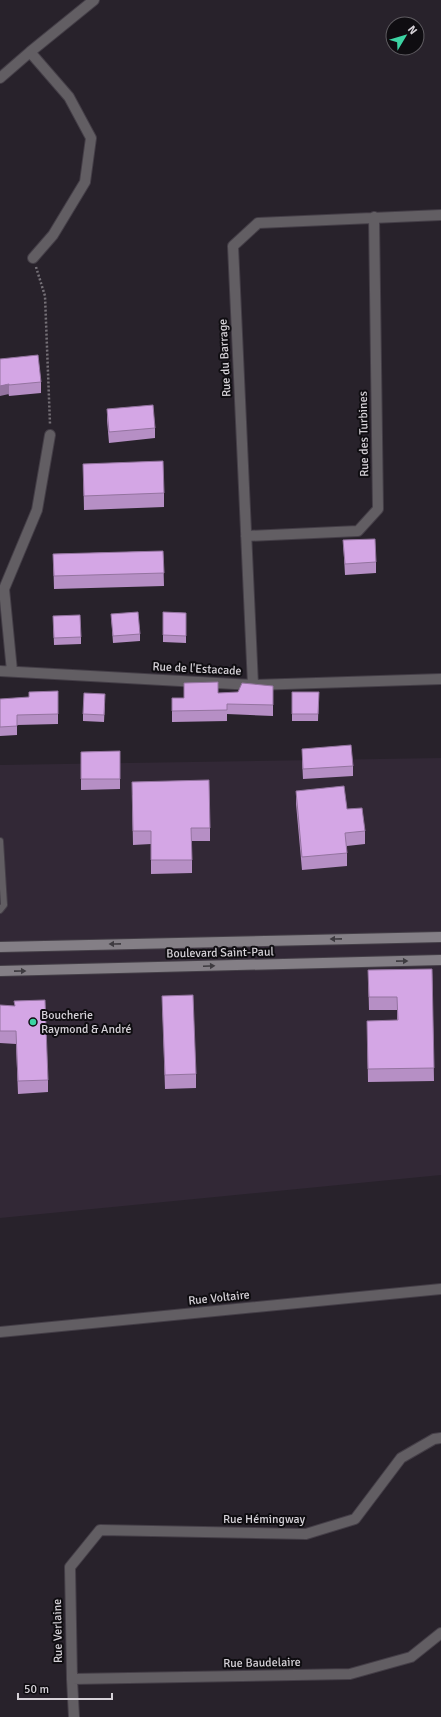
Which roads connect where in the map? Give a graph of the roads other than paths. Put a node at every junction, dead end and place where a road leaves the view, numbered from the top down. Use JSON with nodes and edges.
{"nodes":[{"id":1,"x":94,"y":0,"type":"edge"},
{"id":2,"x":30,"y":52,"type":"junction"},
{"id":3,"x":0,"y":78,"type":"edge"},
{"id":4,"x":441,"y":215,"type":"edge"},
{"id":5,"x":374,"y":217,"type":"junction"},
{"id":6,"x":33,"y":258,"type":"road end"},
{"id":7,"x":50,"y":435,"type":"road end"},
{"id":8,"x":246,"y":536,"type":"junction"},
{"id":9,"x":0,"y":671,"type":"edge"},
{"id":10,"x":12,"y":671,"type":"junction"},
{"id":11,"x":441,"y":678,"type":"edge"},
{"id":12,"x":253,"y":685,"type":"junction"},
{"id":13,"x":0,"y":841,"type":"edge"},
{"id":14,"x":0,"y":910,"type":"edge"},
{"id":15,"x":441,"y":937,"type":"edge"},
{"id":16,"x":0,"y":947,"type":"edge"},
{"id":17,"x":441,"y":960,"type":"edge"},
{"id":18,"x":0,"y":971,"type":"edge"},
{"id":19,"x":441,"y":1289,"type":"edge"},
{"id":20,"x":0,"y":1332,"type":"edge"},
{"id":21,"x":441,"y":1438,"type":"edge"},
{"id":22,"x":83,"y":1549,"type":"joint"},
{"id":23,"x":441,"y":1633,"type":"edge"},
{"id":24,"x":72,"y":1679,"type":"junction"},
{"id":25,"x":74,"y":1717,"type":"edge"}],
"edges":[{"from":1,"to":2,"type":"street"},
{"from":2,"to":3,"type":"street"},
{"from":2,"to":6,"type":"street"},
{"from":4,"to":5,"type":"street","name":"Rue du Barrage"},
{"from":5,"to":8,"type":"street","name":"Rue des Turbines"},
{"from":5,"to":8,"type":"street","name":"Rue du Barrage"},
{"from":7,"to":10,"type":"street"},
{"from":8,"to":12,"type":"street","name":"Rue du Barrage"},
{"from":9,"to":10,"type":"street","name":"Rue de l'Estacade"},
{"from":10,"to":12,"type":"street","name":"Rue de l'Estacade"},
{"from":11,"to":12,"type":"street","name":"Rue de l'Estacade"},
{"from":13,"to":14,"type":"lane"},
{"from":15,"to":16,"type":"main road","name":"Boulevard Saint-Paul","one_way":true},
{"from":18,"to":17,"type":"main road","name":"Boulevard Saint-Paul","one_way":true},
{"from":19,"to":20,"type":"street","name":"Rue Voltaire"},
{"from":21,"to":22,"type":"street","name":"Rue Hémingway"},
{"from":22,"to":24,"type":"street","name":"Rue Verlaine"},
{"from":23,"to":24,"type":"street","name":"Rue Baudelaire"},
{"from":24,"to":25,"type":"street","name":"Rue Verlaine"}]}
